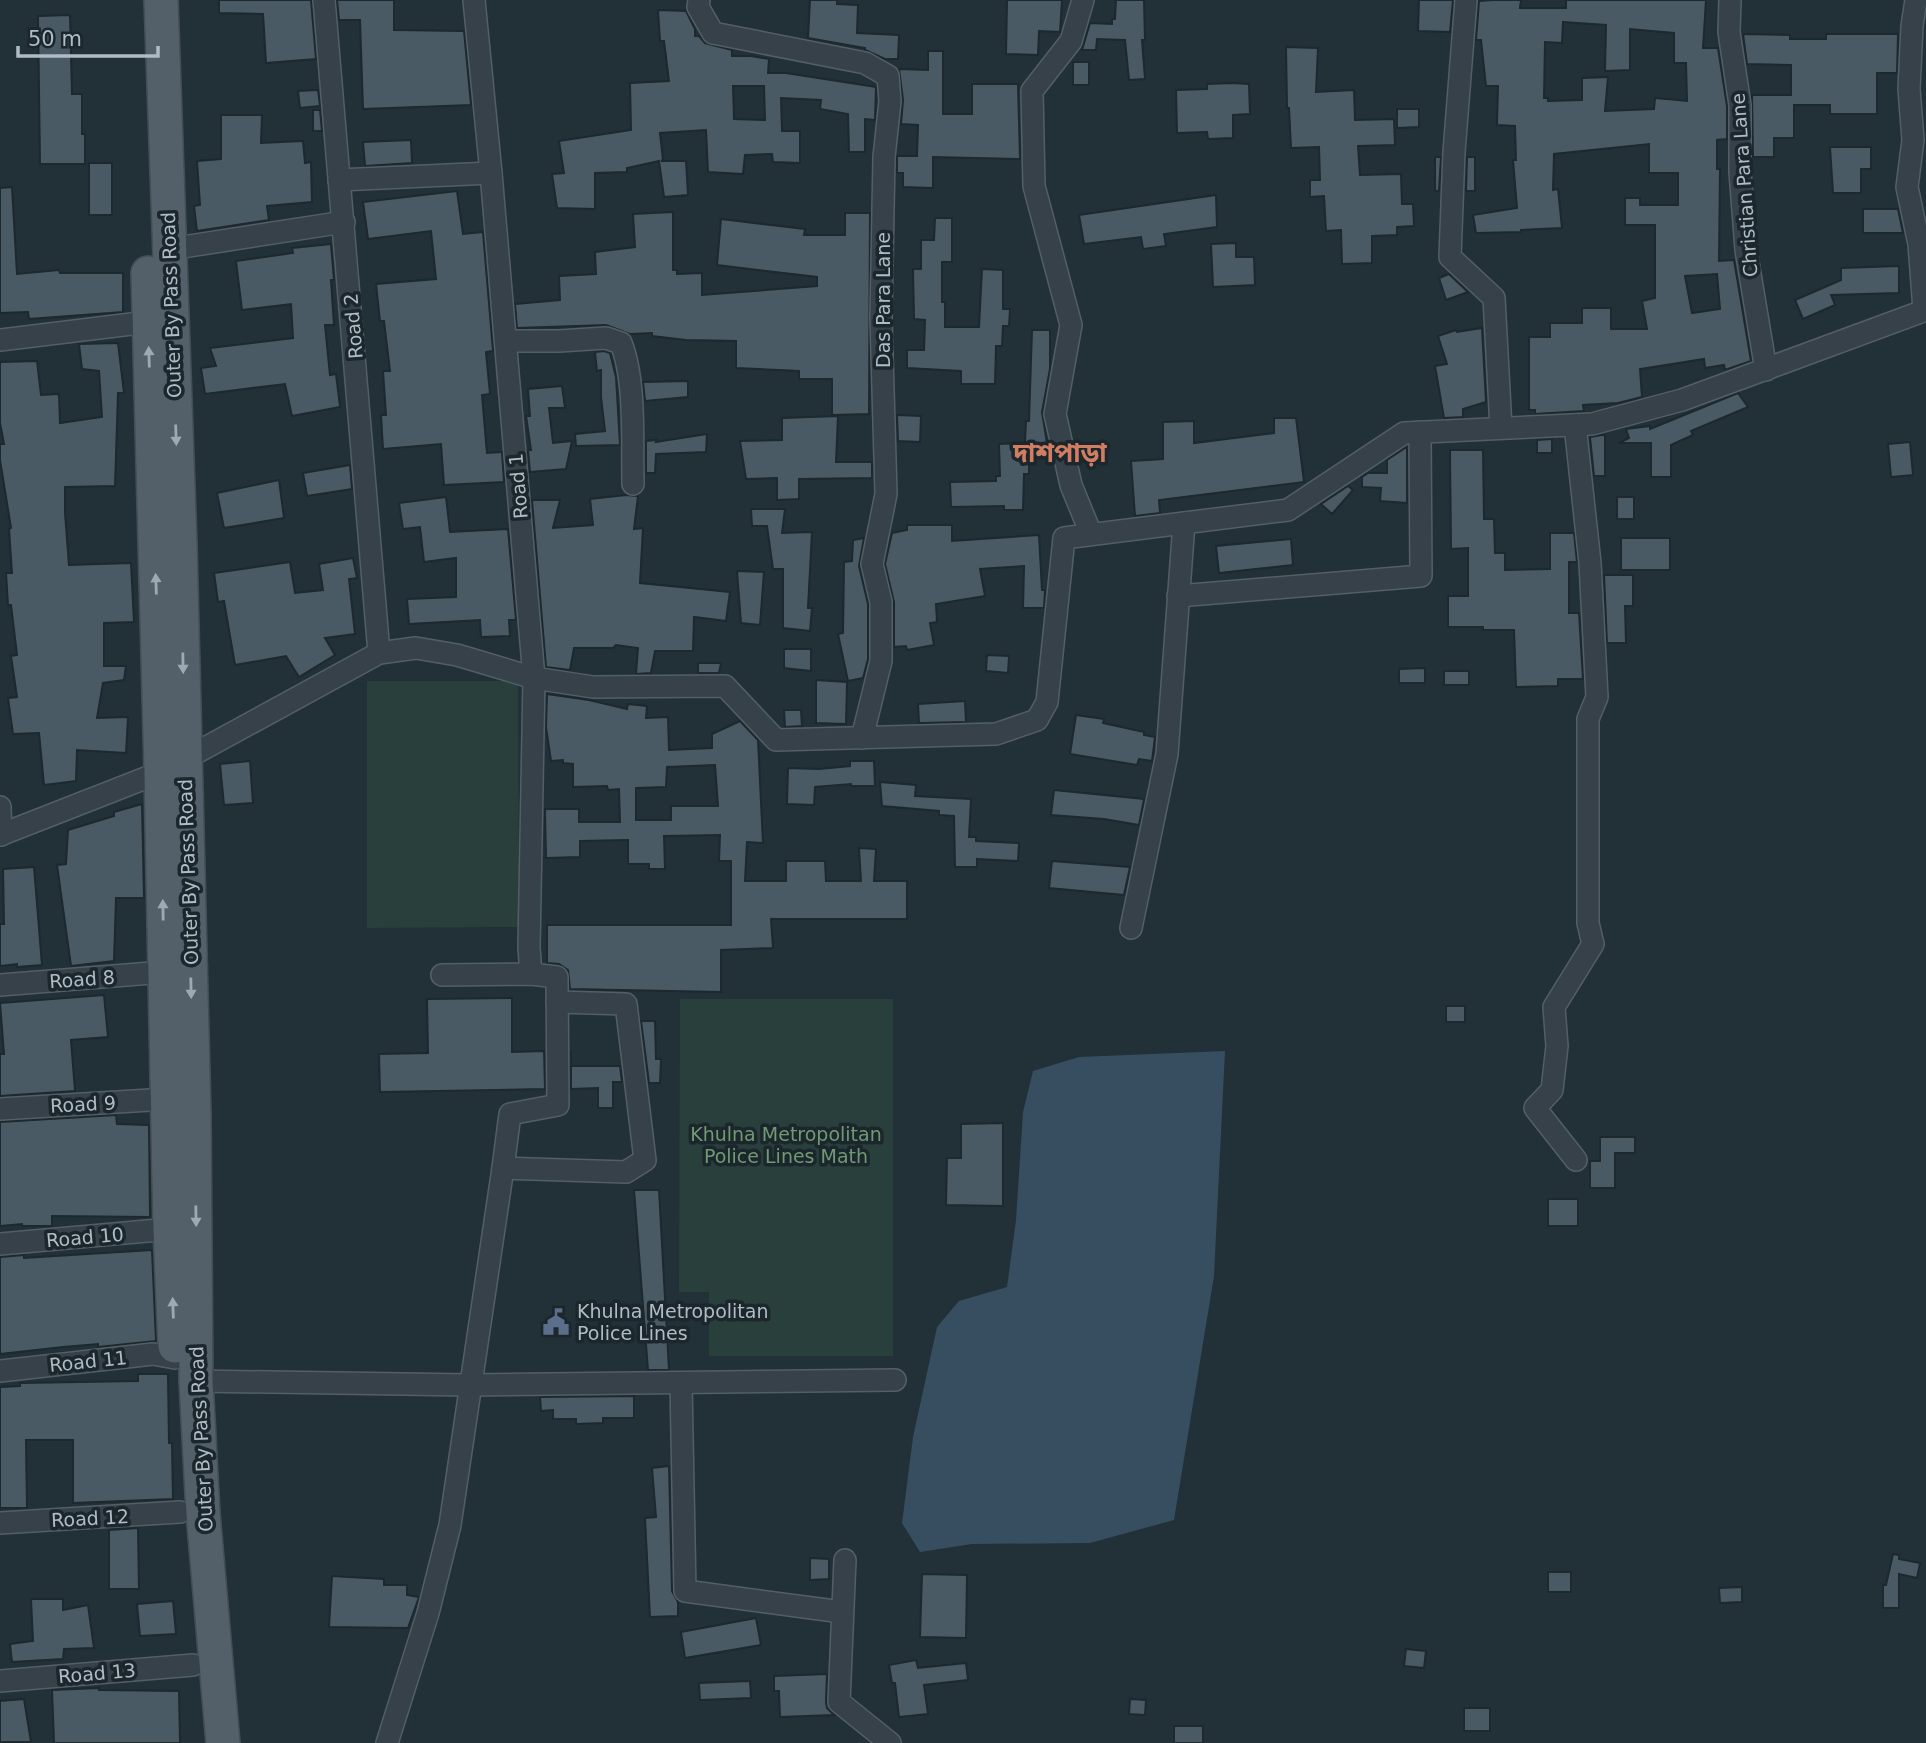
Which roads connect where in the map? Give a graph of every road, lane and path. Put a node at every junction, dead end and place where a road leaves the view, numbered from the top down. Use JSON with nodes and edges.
{"nodes":[{"id":1,"x":142,"y":0,"type":"edge"},
{"id":2,"x":160,"y":0,"type":"edge"},
{"id":3,"x":324,"y":0,"type":"edge"},
{"id":4,"x":474,"y":0,"type":"edge"},
{"id":5,"x":699,"y":0,"type":"edge"},
{"id":6,"x":1083,"y":0,"type":"edge"},
{"id":7,"x":1466,"y":0,"type":"edge"},
{"id":8,"x":1730,"y":0,"type":"edge"},
{"id":9,"x":1916,"y":0,"type":"edge"},
{"id":10,"x":491,"y":173,"type":"junction"},
{"id":11,"x":339,"y":180,"type":"junction"},
{"id":12,"x":344,"y":222,"type":"junction"},
{"id":13,"x":170,"y":249,"type":"junction"},
{"id":14,"x":1925,"y":310,"type":"edge"},
{"id":15,"x":148,"y":322,"type":"junction"},
{"id":16,"x":0,"y":340,"type":"edge"},
{"id":17,"x":506,"y":341,"type":"junction"},
{"id":18,"x":1766,"y":370,"type":"junction"},
{"id":19,"x":1575,"y":425,"type":"junction"},
{"id":20,"x":1501,"y":428,"type":"junction"},
{"id":21,"x":1420,"y":432,"type":"junction"},
{"id":22,"x":633,"y":484,"type":"dead end"},
{"id":23,"x":1184,"y":523,"type":"junction"},
{"id":24,"x":1091,"y":534,"type":"junction"},
{"id":25,"x":1178,"y":596,"type":"junction"},
{"id":26,"x":379,"y":653,"type":"junction"},
{"id":27,"x":534,"y":678,"type":"junction"},
{"id":28,"x":862,"y":738,"type":"junction"},
{"id":29,"x":173,"y":765,"type":"junction"},
{"id":30,"x":0,"y":807,"type":"edge"},
{"id":31,"x":1,"y":835,"type":"edge"},
{"id":32,"x":1132,"y":928,"type":"dead end"},
{"id":33,"x":164,"y":972,"type":"junction"},
{"id":34,"x":531,"y":974,"type":"junction"},
{"id":35,"x":442,"y":975,"type":"dead end"},
{"id":36,"x":0,"y":985,"type":"edge"},
{"id":37,"x":557,"y":1002,"type":"junction"},
{"id":38,"x":167,"y":1100,"type":"junction"},
{"id":39,"x":0,"y":1109,"type":"edge"},
{"id":40,"x":1576,"y":1160,"type":"dead end"},
{"id":41,"x":503,"y":1168,"type":"junction"},
{"id":42,"x":170,"y":1229,"type":"junction"},
{"id":43,"x":0,"y":1244,"type":"edge"},
{"id":44,"x":186,"y":1370,"type":"junction"},
{"id":45,"x":0,"y":1371,"type":"edge"},
{"id":46,"x":895,"y":1380,"type":"dead end"},
{"id":47,"x":681,"y":1383,"type":"junction"},
{"id":48,"x":469,"y":1385,"type":"junction"},
{"id":49,"x":180,"y":1512,"type":"junction"},
{"id":50,"x":0,"y":1523,"type":"edge"},
{"id":51,"x":845,"y":1560,"type":"dead end"},
{"id":52,"x":842,"y":1612,"type":"junction"},
{"id":53,"x":193,"y":1665,"type":"junction"},
{"id":54,"x":0,"y":1681,"type":"edge"},
{"id":55,"x":201,"y":1743,"type":"edge"},
{"id":56,"x":223,"y":1743,"type":"edge"},
{"id":57,"x":387,"y":1743,"type":"edge"},
{"id":58,"x":890,"y":1743,"type":"edge"}],
"edges":[{"from":1,"to":15,"type":"main road","name":"Outer By Pass Road"},
{"from":2,"to":13,"type":"main road","name":"Outer By Pass Road"},
{"from":3,"to":11,"type":"street","name":"Road 2"},
{"from":4,"to":10,"type":"street","name":"Road 1"},
{"from":5,"to":28,"type":"street","name":"Das Para Lane"},
{"from":6,"to":24,"type":"street"},
{"from":7,"to":20,"type":"street"},
{"from":8,"to":18,"type":"street","name":"Christian Para Lane"},
{"from":9,"to":14,"type":"street"},
{"from":10,"to":11,"type":"street"},
{"from":10,"to":17,"type":"street","name":"Road 1"},
{"from":11,"to":12,"type":"street","name":"Road 2"},
{"from":12,"to":13,"type":"street"},
{"from":12,"to":26,"type":"street","name":"Road 2"},
{"from":13,"to":29,"type":"main road","name":"Outer By Pass Road","one_way":true},
{"from":14,"to":18,"type":"street"},
{"from":15,"to":16,"type":"street"},
{"from":29,"to":15,"type":"main road","name":"Outer By Pass Road","one_way":true},
{"from":17,"to":22,"type":"street"},
{"from":17,"to":27,"type":"street","name":"Road 1"},
{"from":18,"to":19,"type":"street"},
{"from":19,"to":20,"type":"street"},
{"from":19,"to":40,"type":"street"},
{"from":20,"to":21,"type":"street"},
{"from":21,"to":23,"type":"street"},
{"from":21,"to":25,"type":"street"},
{"from":23,"to":24,"type":"street"},
{"from":23,"to":25,"type":"street"},
{"from":24,"to":28,"type":"street"},
{"from":25,"to":32,"type":"street"},
{"from":26,"to":27,"type":"street"},
{"from":26,"to":29,"type":"street"},
{"from":27,"to":28,"type":"street"},
{"from":27,"to":34,"type":"street","name":"Road 1"},
{"from":29,"to":31,"type":"street"},
{"from":33,"to":29,"type":"main road","name":"Outer By Pass Road","one_way":true},
{"from":29,"to":44,"type":"main road","name":"Outer By Pass Road","one_way":true},
{"from":30,"to":31,"type":"street"},
{"from":33,"to":36,"type":"street","name":"Road 8"},
{"from":33,"to":38,"type":"main road","name":"Outer By Pass Road"},
{"from":34,"to":35,"type":"street"},
{"from":34,"to":37,"type":"street"},
{"from":37,"to":41,"type":"street"},
{"from":37,"to":41,"type":"street"},
{"from":38,"to":39,"type":"street","name":"Road 9"},
{"from":38,"to":42,"type":"main road","name":"Outer By Pass Road"},
{"from":41,"to":48,"type":"street"},
{"from":42,"to":43,"type":"street","name":"Road 10"},
{"from":44,"to":42,"type":"main road","name":"Outer By Pass Road","one_way":true},
{"from":44,"to":45,"type":"street","name":"Road 11"},
{"from":44,"to":48,"type":"street","name":"Road 11"},
{"from":44,"to":49,"type":"main road","name":"Outer By Pass Road"},
{"from":44,"to":56,"type":"main road","name":"Outer By Pass Road"},
{"from":46,"to":47,"type":"street","name":"Road 11"},
{"from":47,"to":48,"type":"street","name":"Road 11"},
{"from":47,"to":52,"type":"street"},
{"from":48,"to":57,"type":"street"},
{"from":49,"to":50,"type":"street","name":"Road 12"},
{"from":49,"to":53,"type":"main road","name":"Outer By Pass Road"},
{"from":51,"to":52,"type":"street"},
{"from":52,"to":58,"type":"street"},
{"from":53,"to":54,"type":"street","name":"Road 13"},
{"from":53,"to":55,"type":"main road","name":"Outer By Pass Road"}]}
